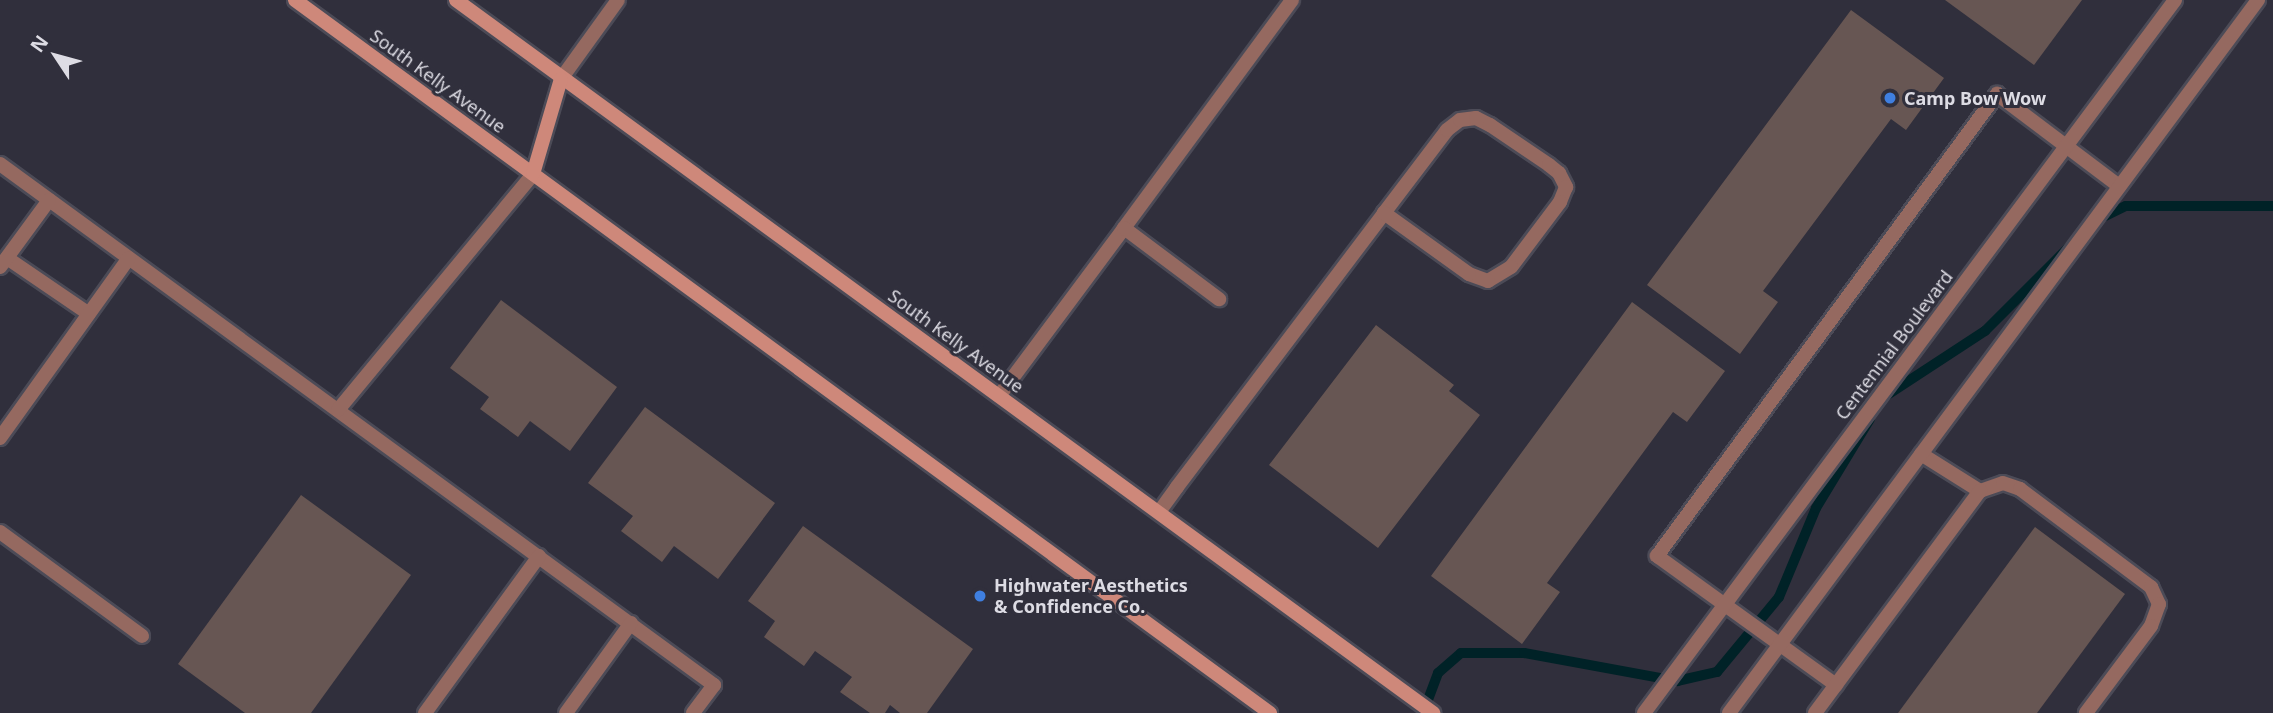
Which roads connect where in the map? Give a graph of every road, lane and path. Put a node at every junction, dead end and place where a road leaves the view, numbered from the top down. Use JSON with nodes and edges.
{"nodes":[{"id":1,"x":295,"y":0,"type":"edge"},
{"id":2,"x":456,"y":0,"type":"edge"},
{"id":3,"x":618,"y":0,"type":"edge"},
{"id":4,"x":1292,"y":0,"type":"edge"},
{"id":5,"x":2175,"y":0,"type":"edge"},
{"id":6,"x":2259,"y":0,"type":"edge"},
{"id":7,"x":561,"y":79,"type":"junction"},
{"id":8,"x":2067,"y":146,"type":"junction"},
{"id":9,"x":0,"y":164,"type":"edge"},
{"id":10,"x":533,"y":174,"type":"junction"},
{"id":11,"x":2119,"y":186,"type":"junction"},
{"id":12,"x":49,"y":200,"type":"junction"},
{"id":13,"x":1384,"y":213,"type":"junction"},
{"id":14,"x":1124,"y":229,"type":"junction"},
{"id":15,"x":129,"y":258,"type":"junction"},
{"id":16,"x":4,"y":263,"type":"edge"},
{"id":17,"x":1219,"y":299,"type":"dead end"},
{"id":18,"x":89,"y":314,"type":"junction"},
{"id":19,"x":999,"y":396,"type":"junction"},
{"id":20,"x":338,"y":410,"type":"junction"},
{"id":21,"x":0,"y":438,"type":"edge"},
{"id":22,"x":1921,"y":453,"type":"junction"},
{"id":23,"x":1980,"y":491,"type":"junction"},
{"id":24,"x":1158,"y":512,"type":"junction"},
{"id":25,"x":0,"y":532,"type":"edge"},
{"id":26,"x":538,"y":556,"type":"junction"},
{"id":27,"x":1725,"y":605,"type":"junction"},
{"id":28,"x":631,"y":623,"type":"junction"},
{"id":29,"x":142,"y":636,"type":"dead end"},
{"id":30,"x":1780,"y":644,"type":"junction"},
{"id":31,"x":1836,"y":685,"type":"junction"},
{"id":32,"x":425,"y":713,"type":"edge"},
{"id":33,"x":566,"y":713,"type":"edge"},
{"id":34,"x":694,"y":713,"type":"edge"},
{"id":35,"x":1270,"y":713,"type":"edge"},
{"id":36,"x":1433,"y":713,"type":"edge"},
{"id":37,"x":1644,"y":713,"type":"edge"},
{"id":38,"x":1729,"y":713,"type":"edge"},
{"id":39,"x":1815,"y":713,"type":"edge"},
{"id":40,"x":2085,"y":713,"type":"edge"}],
"edges":[{"from":1,"to":10,"type":"main road","name":"South Kelly Avenue"},
{"from":2,"to":7,"type":"main road","name":"South Kelly Avenue"},
{"from":3,"to":7,"type":"street"},
{"from":4,"to":14,"type":"street"},
{"from":5,"to":8,"type":"street","name":"Centennial Boulevard"},
{"from":6,"to":11,"type":"street"},
{"from":7,"to":10,"type":"main road"},
{"from":7,"to":19,"type":"main road","name":"South Kelly Avenue"},
{"from":8,"to":11,"type":"street"},
{"from":8,"to":27,"type":"street","name":"Centennial Boulevard"},
{"from":8,"to":27,"type":"street"},
{"from":9,"to":12,"type":"street"},
{"from":10,"to":20,"type":"street"},
{"from":10,"to":35,"type":"main road","name":"South Kelly Avenue"},
{"from":11,"to":22,"type":"street"},
{"from":12,"to":15,"type":"street"},
{"from":12,"to":16,"type":"street"},
{"from":13,"to":13,"type":"street"},
{"from":13,"to":24,"type":"street"},
{"from":14,"to":17,"type":"street"},
{"from":14,"to":19,"type":"street"},
{"from":15,"to":18,"type":"street"},
{"from":15,"to":20,"type":"street"},
{"from":16,"to":18,"type":"street"},
{"from":18,"to":21,"type":"street"},
{"from":19,"to":24,"type":"main road","name":"South Kelly Avenue"},
{"from":20,"to":26,"type":"street"},
{"from":22,"to":23,"type":"street"},
{"from":22,"to":30,"type":"street"},
{"from":23,"to":31,"type":"street"},
{"from":23,"to":40,"type":"street"},
{"from":24,"to":36,"type":"main road","name":"South Kelly Avenue"},
{"from":25,"to":29,"type":"street"},
{"from":26,"to":28,"type":"street"},
{"from":26,"to":32,"type":"street"},
{"from":27,"to":30,"type":"street"},
{"from":27,"to":37,"type":"street","name":"Centennial Boulevard"},
{"from":28,"to":33,"type":"street"},
{"from":28,"to":34,"type":"street"},
{"from":30,"to":31,"type":"street"},
{"from":30,"to":38,"type":"street"},
{"from":31,"to":39,"type":"street"}]}
